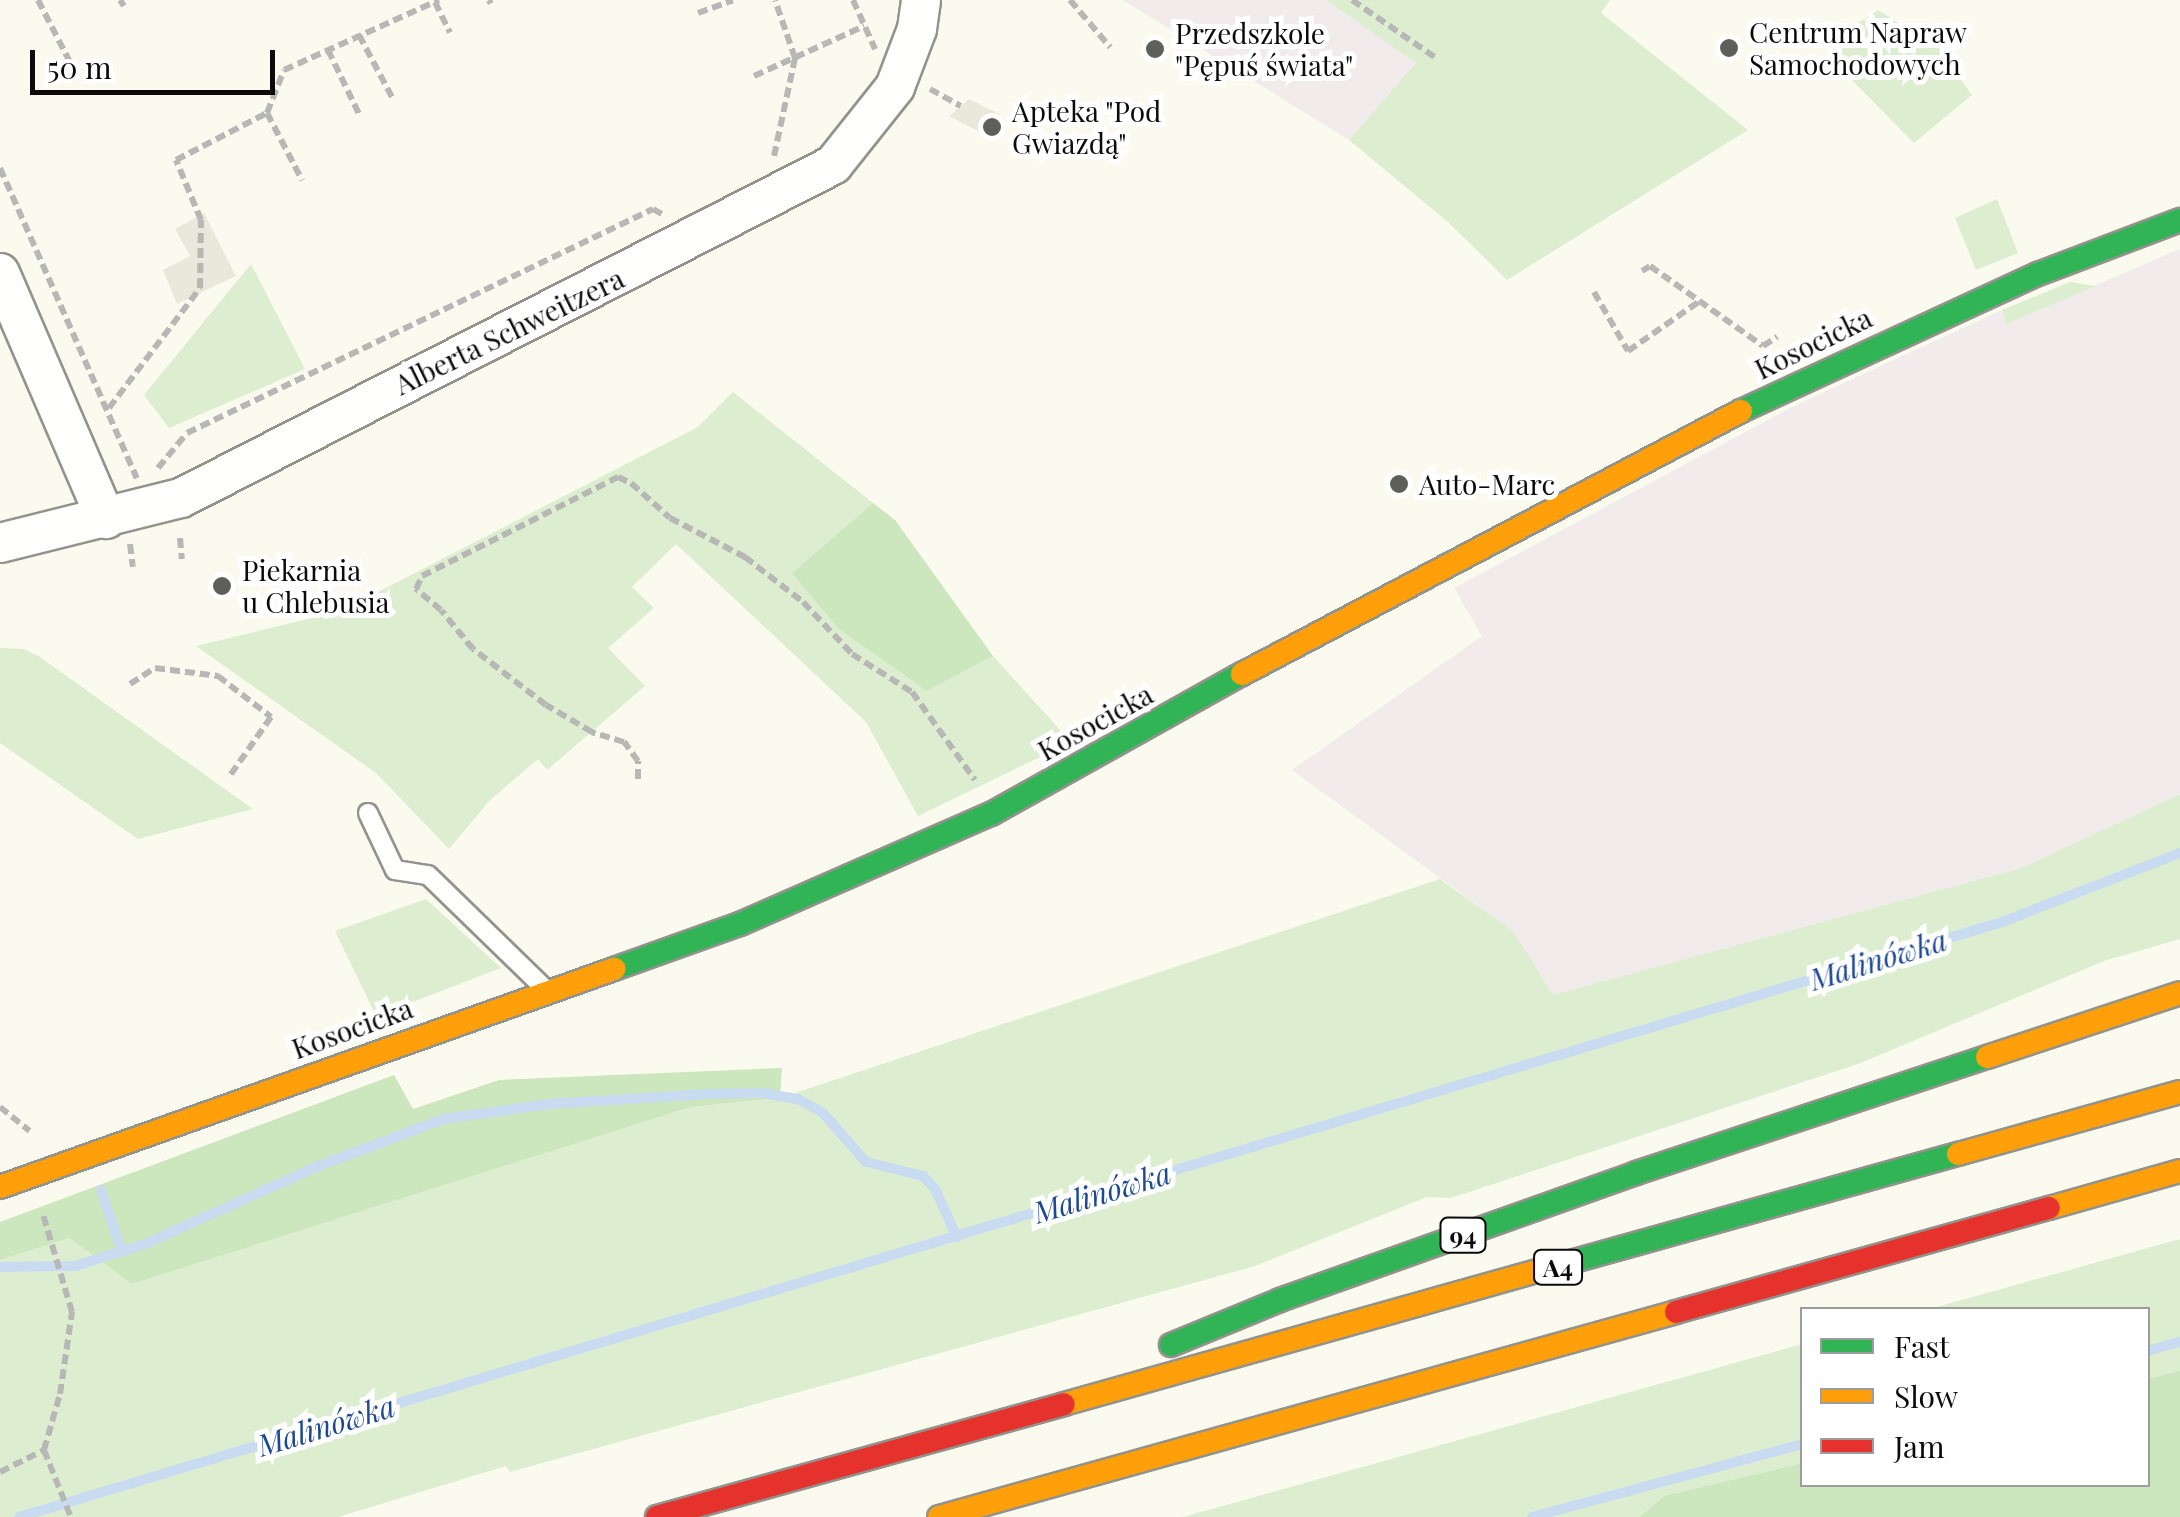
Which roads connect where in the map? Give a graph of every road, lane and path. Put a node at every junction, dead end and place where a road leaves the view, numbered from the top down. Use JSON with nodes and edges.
{"nodes":[{"id":1,"x":38,"y":0,"type":"edge"},
{"id":2,"x":733,"y":0,"type":"edge"},
{"id":3,"x":774,"y":0,"type":"edge"},
{"id":4,"x":852,"y":0,"type":"edge"},
{"id":5,"x":1070,"y":0,"type":"edge"},
{"id":6,"x":1352,"y":0,"type":"edge"},
{"id":7,"x":437,"y":1,"type":"edge"},
{"id":8,"x":698,"y":14,"type":"dead end"},
{"id":9,"x":919,"y":15,"type":"edge"},
{"id":10,"x":864,"y":26,"type":"junction"},
{"id":11,"x":450,"y":33,"type":"dead end"},
{"id":12,"x":359,"y":35,"type":"junction"},
{"id":13,"x":1110,"y":47,"type":"dead end"},
{"id":14,"x":328,"y":50,"type":"junction"},
{"id":15,"x":877,"y":53,"type":"dead end"},
{"id":16,"x":795,"y":58,"type":"junction"},
{"id":17,"x":1436,"y":58,"type":"dead end"},
{"id":18,"x":72,"y":66,"type":"dead end"},
{"id":19,"x":754,"y":76,"type":"dead end"},
{"id":20,"x":920,"y":84,"type":"dead end"},
{"id":21,"x":392,"y":97,"type":"dead end"},
{"id":22,"x":961,"y":106,"type":"dead end"},
{"id":23,"x":267,"y":114,"type":"junction"},
{"id":24,"x":360,"y":116,"type":"dead end"},
{"id":25,"x":774,"y":160,"type":"dead end"},
{"id":26,"x":0,"y":168,"type":"edge"},
{"id":27,"x":302,"y":180,"type":"dead end"},
{"id":28,"x":666,"y":216,"type":"dead end"},
{"id":29,"x":2180,"y":220,"type":"edge"},
{"id":30,"x":1642,"y":272,"type":"dead end"},
{"id":31,"x":0,"y":273,"type":"edge"},
{"id":32,"x":1594,"y":292,"type":"dead end"},
{"id":33,"x":1700,"y":301,"type":"junction"},
{"id":34,"x":1778,"y":337,"type":"dead end"},
{"id":35,"x":109,"y":408,"type":"junction"},
{"id":36,"x":118,"y":529,"type":"junction"},
{"id":37,"x":180,"y":538,"type":"dead end"},
{"id":38,"x":0,"y":544,"type":"edge"},
{"id":39,"x":182,"y":559,"type":"dead end"},
{"id":40,"x":134,"y":568,"type":"dead end"},
{"id":41,"x":130,"y":684,"type":"dead end"},
{"id":42,"x":228,"y":777,"type":"dead end"},
{"id":43,"x":638,"y":779,"type":"dead end"},
{"id":44,"x":980,"y":786,"type":"dead end"},
{"id":45,"x":368,"y":813,"type":"dead end"},
{"id":46,"x":546,"y":991,"type":"junction"},
{"id":47,"x":2180,"y":993,"type":"edge"},
{"id":48,"x":2180,"y":1092,"type":"edge"},
{"id":49,"x":0,"y":1107,"type":"edge"},
{"id":50,"x":45,"y":1143,"type":"dead end"},
{"id":51,"x":2180,"y":1171,"type":"edge"},
{"id":52,"x":2180,"y":1178,"type":"edge"},
{"id":53,"x":2124,"y":1186,"type":"junction"},
{"id":54,"x":0,"y":1187,"type":"edge"},
{"id":55,"x":52,"y":1237,"type":"dead end"},
{"id":56,"x":937,"y":1442,"type":"junction"},
{"id":57,"x":44,"y":1450,"type":"junction"},
{"id":58,"x":0,"y":1472,"type":"edge"},
{"id":59,"x":70,"y":1516,"type":"edge"},
{"id":60,"x":657,"y":1517,"type":"edge"},
{"id":61,"x":939,"y":1517,"type":"edge"}],
"edges":[{"from":1,"to":18,"type":"path"},
{"from":2,"to":8,"type":"path"},
{"from":3,"to":16,"type":"path"},
{"from":4,"to":10,"type":"path"},
{"from":5,"to":13,"type":"path"},
{"from":6,"to":17,"type":"path"},
{"from":7,"to":11,"type":"path"},
{"from":7,"to":12,"type":"path"},
{"from":9,"to":36,"type":"street","name":"Alberta Schweitzera"},
{"from":10,"to":15,"type":"path"},
{"from":10,"to":16,"type":"path"},
{"from":12,"to":14,"type":"path"},
{"from":12,"to":21,"type":"path"},
{"from":14,"to":23,"type":"path"},
{"from":14,"to":24,"type":"path"},
{"from":16,"to":19,"type":"path"},
{"from":16,"to":25,"type":"path"},
{"from":20,"to":22,"type":"path"},
{"from":23,"to":27,"type":"path"},
{"from":23,"to":35,"type":"path"},
{"from":26,"to":35,"type":"path"},
{"from":28,"to":35,"type":"path"},
{"from":29,"to":46,"type":"main road","name":"Kosocicka"},
{"from":30,"to":33,"type":"path"},
{"from":31,"to":36,"type":"street"},
{"from":32,"to":33,"type":"path"},
{"from":33,"to":34,"type":"path"},
{"from":36,"to":38,"type":"street","name":"Alberta Schweitzera"},
{"from":36,"to":40,"type":"path"},
{"from":37,"to":39,"type":"path"},
{"from":41,"to":42,"type":"path"},
{"from":43,"to":44,"type":"path"},
{"from":45,"to":46,"type":"lane"},
{"from":46,"to":54,"type":"main road","name":"Kosocicka"},
{"from":47,"to":56,"type":"main road","number":"94"},
{"from":48,"to":56,"type":"main road","number":"A4"},
{"from":49,"to":50,"type":"path"},
{"from":51,"to":53,"type":"main road"},
{"from":52,"to":53,"type":"main road"},
{"from":53,"to":61,"type":"main road"},
{"from":55,"to":57,"type":"path"},
{"from":56,"to":60,"type":"main road","number":"A4"},
{"from":57,"to":58,"type":"path"},
{"from":57,"to":59,"type":"path"}]}
